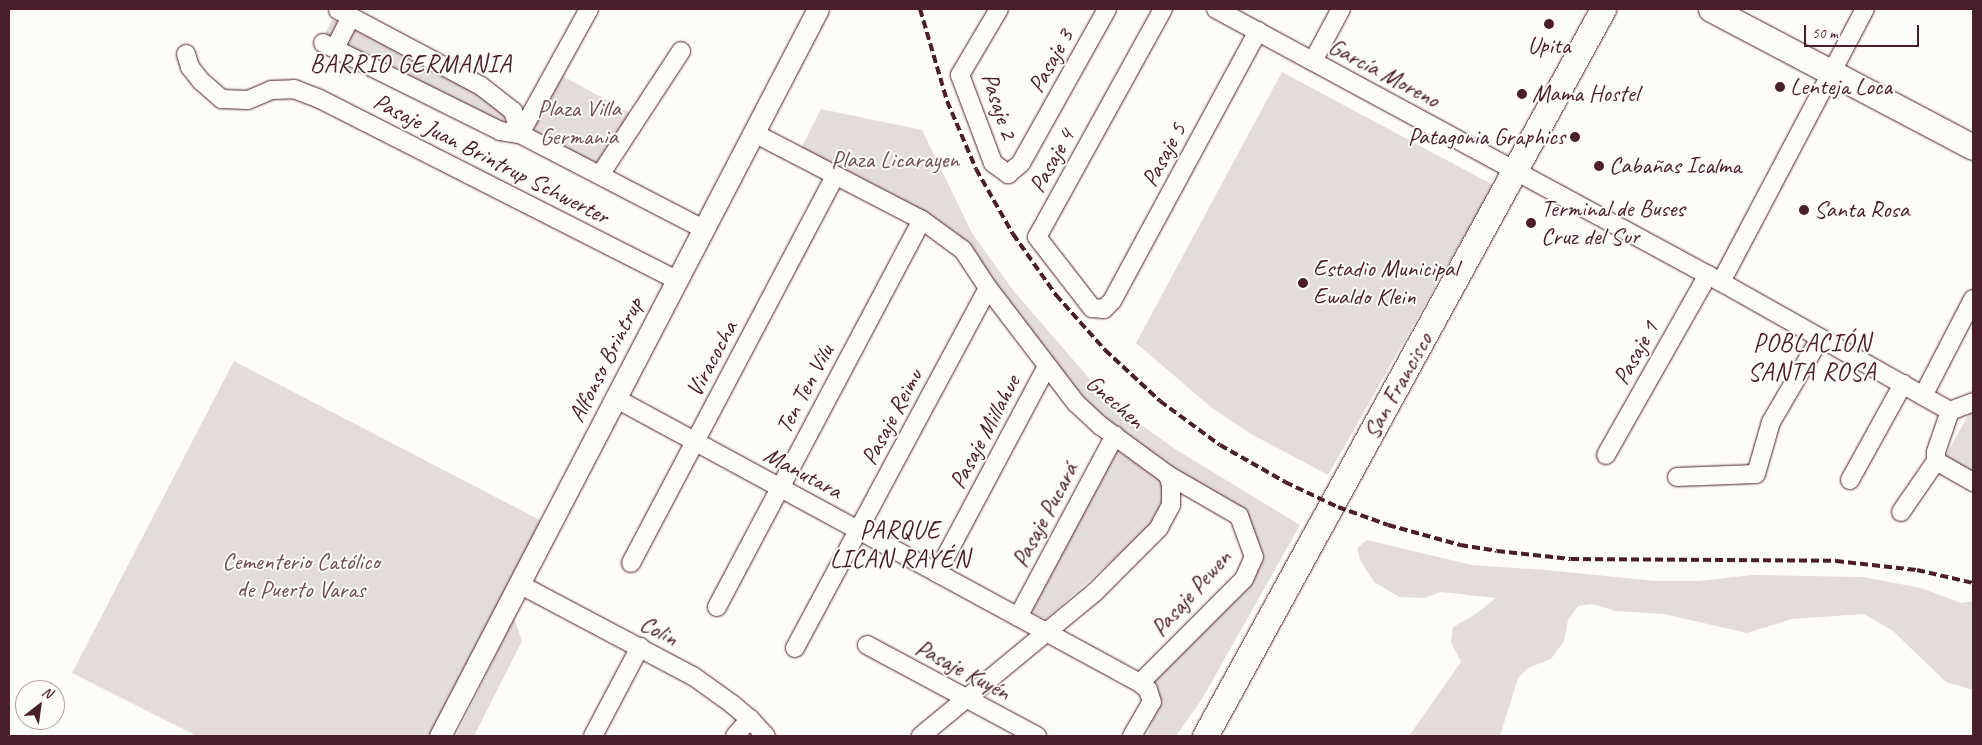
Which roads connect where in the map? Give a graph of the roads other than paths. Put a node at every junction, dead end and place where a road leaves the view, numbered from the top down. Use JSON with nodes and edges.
{"nodes":[{"id":1,"x":589,"y":9,"type":"edge"},
{"id":2,"x":818,"y":9,"type":"edge"},
{"id":3,"x":999,"y":9,"type":"edge"},
{"id":4,"x":1107,"y":9,"type":"edge"},
{"id":5,"x":1163,"y":9,"type":"edge"},
{"id":6,"x":1216,"y":9,"type":"edge"},
{"id":7,"x":1341,"y":9,"type":"edge"},
{"id":8,"x":1603,"y":9,"type":"edge"},
{"id":9,"x":1711,"y":9,"type":"edge"},
{"id":10,"x":1865,"y":9,"type":"edge"},
{"id":11,"x":345,"y":13,"type":"edge"},
{"id":12,"x":1258,"y":31,"type":"junction"},
{"id":13,"x":680,"y":50,"type":"dead end"},
{"id":14,"x":186,"y":54,"type":"dead end"},
{"id":15,"x":1313,"y":61,"type":"junction"},
{"id":16,"x":1832,"y":71,"type":"junction"},
{"id":17,"x":754,"y":133,"type":"junction"},
{"id":18,"x":520,"y":134,"type":"junction"},
{"id":19,"x":1973,"y":147,"type":"edge"},
{"id":20,"x":1021,"y":163,"type":"joint"},
{"id":21,"x":1516,"y":171,"type":"junction"},
{"id":22,"x":600,"y":175,"type":"junction"},
{"id":23,"x":835,"y":176,"type":"junction"},
{"id":24,"x":922,"y":220,"type":"junction"},
{"id":25,"x":704,"y":229,"type":"junction"},
{"id":26,"x":1715,"y":279,"type":"junction"},
{"id":27,"x":677,"y":280,"type":"junction"},
{"id":28,"x":988,"y":288,"type":"junction"},
{"id":29,"x":1973,"y":300,"type":"edge"},
{"id":30,"x":1112,"y":301,"type":"joint"},
{"id":31,"x":1820,"y":338,"type":"junction"},
{"id":32,"x":1047,"y":366,"type":"junction"},
{"id":33,"x":1903,"y":384,"type":"junction"},
{"id":34,"x":1923,"y":396,"type":"junction"},
{"id":35,"x":615,"y":398,"type":"junction"},
{"id":36,"x":1973,"y":402,"type":"edge"},
{"id":37,"x":1950,"y":411,"type":"junction"},
{"id":38,"x":1114,"y":435,"type":"junction"},
{"id":39,"x":695,"y":442,"type":"junction"},
{"id":40,"x":1606,"y":455,"type":"dead end"},
{"id":41,"x":1936,"y":460,"type":"junction"},
{"id":42,"x":1168,"y":475,"type":"junction"},
{"id":43,"x":1678,"y":476,"type":"dead end"},
{"id":44,"x":1850,"y":480,"type":"dead end"},
{"id":45,"x":1973,"y":482,"type":"edge"},
{"id":46,"x":780,"y":488,"type":"junction"},
{"id":47,"x":1901,"y":512,"type":"dead end"},
{"id":48,"x":858,"y":530,"type":"junction"},
{"id":49,"x":631,"y":563,"type":"dead end"},
{"id":50,"x":937,"y":573,"type":"junction"},
{"id":51,"x":519,"y":584,"type":"junction"},
{"id":52,"x":717,"y":607,"type":"dead end"},
{"id":53,"x":1018,"y":617,"type":"junction"},
{"id":54,"x":1047,"y":632,"type":"junction"},
{"id":55,"x":867,"y":645,"type":"dead end"},
{"id":56,"x":640,"y":648,"type":"junction"},
{"id":57,"x":795,"y":648,"type":"dead end"},
{"id":58,"x":1140,"y":683,"type":"junction"},
{"id":59,"x":968,"y":699,"type":"junction"},
{"id":60,"x":750,"y":719,"type":"junction"},
{"id":61,"x":440,"y":736,"type":"edge"},
{"id":62,"x":593,"y":736,"type":"edge"},
{"id":63,"x":735,"y":736,"type":"edge"},
{"id":64,"x":766,"y":736,"type":"edge"},
{"id":65,"x":921,"y":736,"type":"edge"},
{"id":66,"x":1037,"y":736,"type":"edge"},
{"id":67,"x":1132,"y":736,"type":"edge"},
{"id":68,"x":1205,"y":736,"type":"edge"}],
"edges":[{"from":1,"to":18,"type":"street"},
{"from":2,"to":17,"type":"street","name":"Alfonso Brintrup"},
{"from":3,"to":20,"type":"street","name":"Pasaje 2"},
{"from":4,"to":20,"type":"street","name":"Pasaje 3"},
{"from":5,"to":30,"type":"street","name":"Pasaje 4"},
{"from":6,"to":12,"type":"street","name":"García Moreno"},
{"from":7,"to":15,"type":"street"},
{"from":8,"to":21,"type":"main road","name":"San Francisco"},
{"from":9,"to":16,"type":"main road"},
{"from":10,"to":16,"type":"street"},
{"from":11,"to":18,"type":"street"},
{"from":11,"to":18,"type":"street"},
{"from":12,"to":15,"type":"street","name":"García Moreno"},
{"from":12,"to":30,"type":"street","name":"Pasaje 5"},
{"from":13,"to":22,"type":"street"},
{"from":14,"to":27,"type":"street","name":"Pasaje Juan Brintrup Schwerter"},
{"from":15,"to":21,"type":"street","name":"García Moreno"},
{"from":16,"to":19,"type":"main road"},
{"from":16,"to":26,"type":"street"},
{"from":17,"to":23,"type":"street","name":"Gnechen"},
{"from":17,"to":25,"type":"street","name":"Alfonso Brintrup"},
{"from":18,"to":22,"type":"street"},
{"from":21,"to":26,"type":"street","name":"García Moreno"},
{"from":21,"to":68,"type":"main road","name":"San Francisco"},
{"from":22,"to":25,"type":"street"},
{"from":23,"to":24,"type":"street","name":"Gnechen"},
{"from":23,"to":39,"type":"street","name":"Viracocha"},
{"from":24,"to":28,"type":"street","name":"Gnechen"},
{"from":24,"to":46,"type":"street","name":"Ten Ten Vilu"},
{"from":25,"to":27,"type":"street","name":"Alfonso Brintrup"},
{"from":26,"to":31,"type":"street","name":"García Moreno"},
{"from":26,"to":40,"type":"street","name":"Pasaje 1"},
{"from":27,"to":35,"type":"street","name":"Alfonso Brintrup"},
{"from":28,"to":32,"type":"street","name":"Gnechen"},
{"from":28,"to":48,"type":"street","name":"Pasaje Reimu"},
{"from":29,"to":34,"type":"street"},
{"from":31,"to":33,"type":"street","name":"García Moreno"},
{"from":31,"to":43,"type":"street"},
{"from":32,"to":38,"type":"street","name":"Gnechen"},
{"from":32,"to":50,"type":"street","name":"Pasaje Millahue"},
{"from":33,"to":34,"type":"street","name":"García Moreno"},
{"from":33,"to":44,"type":"street"},
{"from":34,"to":37,"type":"street","name":"García Moreno"},
{"from":35,"to":39,"type":"street","name":"Manutara"},
{"from":35,"to":51,"type":"street","name":"Alfonso Brintrup"},
{"from":36,"to":37,"type":"street"},
{"from":37,"to":41,"type":"street"},
{"from":38,"to":42,"type":"street","name":"Gnechen"},
{"from":38,"to":53,"type":"street","name":"Pasaje Pucará"},
{"from":39,"to":46,"type":"street","name":"Manutara"},
{"from":39,"to":49,"type":"street","name":"Viracocha"},
{"from":41,"to":45,"type":"street"},
{"from":41,"to":47,"type":"street"},
{"from":42,"to":54,"type":"street"},
{"from":42,"to":58,"type":"street","name":"Pasaje Pewen"},
{"from":46,"to":48,"type":"street","name":"Manutara"},
{"from":46,"to":52,"type":"street","name":"Ten Ten Vilu"},
{"from":48,"to":50,"type":"street","name":"Manutara"},
{"from":48,"to":57,"type":"street","name":"Pasaje Reimu"},
{"from":50,"to":53,"type":"street","name":"Manutara"},
{"from":51,"to":56,"type":"street","name":"Colin"},
{"from":51,"to":61,"type":"street","name":"Alfonso Brintrup"},
{"from":53,"to":54,"type":"street","name":"Manutara"},
{"from":54,"to":58,"type":"street","name":"Manutara"},
{"from":54,"to":59,"type":"street"},
{"from":55,"to":59,"type":"street","name":"Pasaje Kuyén"},
{"from":56,"to":60,"type":"street","name":"Colin"},
{"from":56,"to":62,"type":"street"},
{"from":58,"to":67,"type":"street"},
{"from":59,"to":65,"type":"street"},
{"from":59,"to":66,"type":"street","name":"Pasaje Kuyén"},
{"from":60,"to":63,"type":"street"},
{"from":60,"to":64,"type":"street","name":"Colin"}]}
